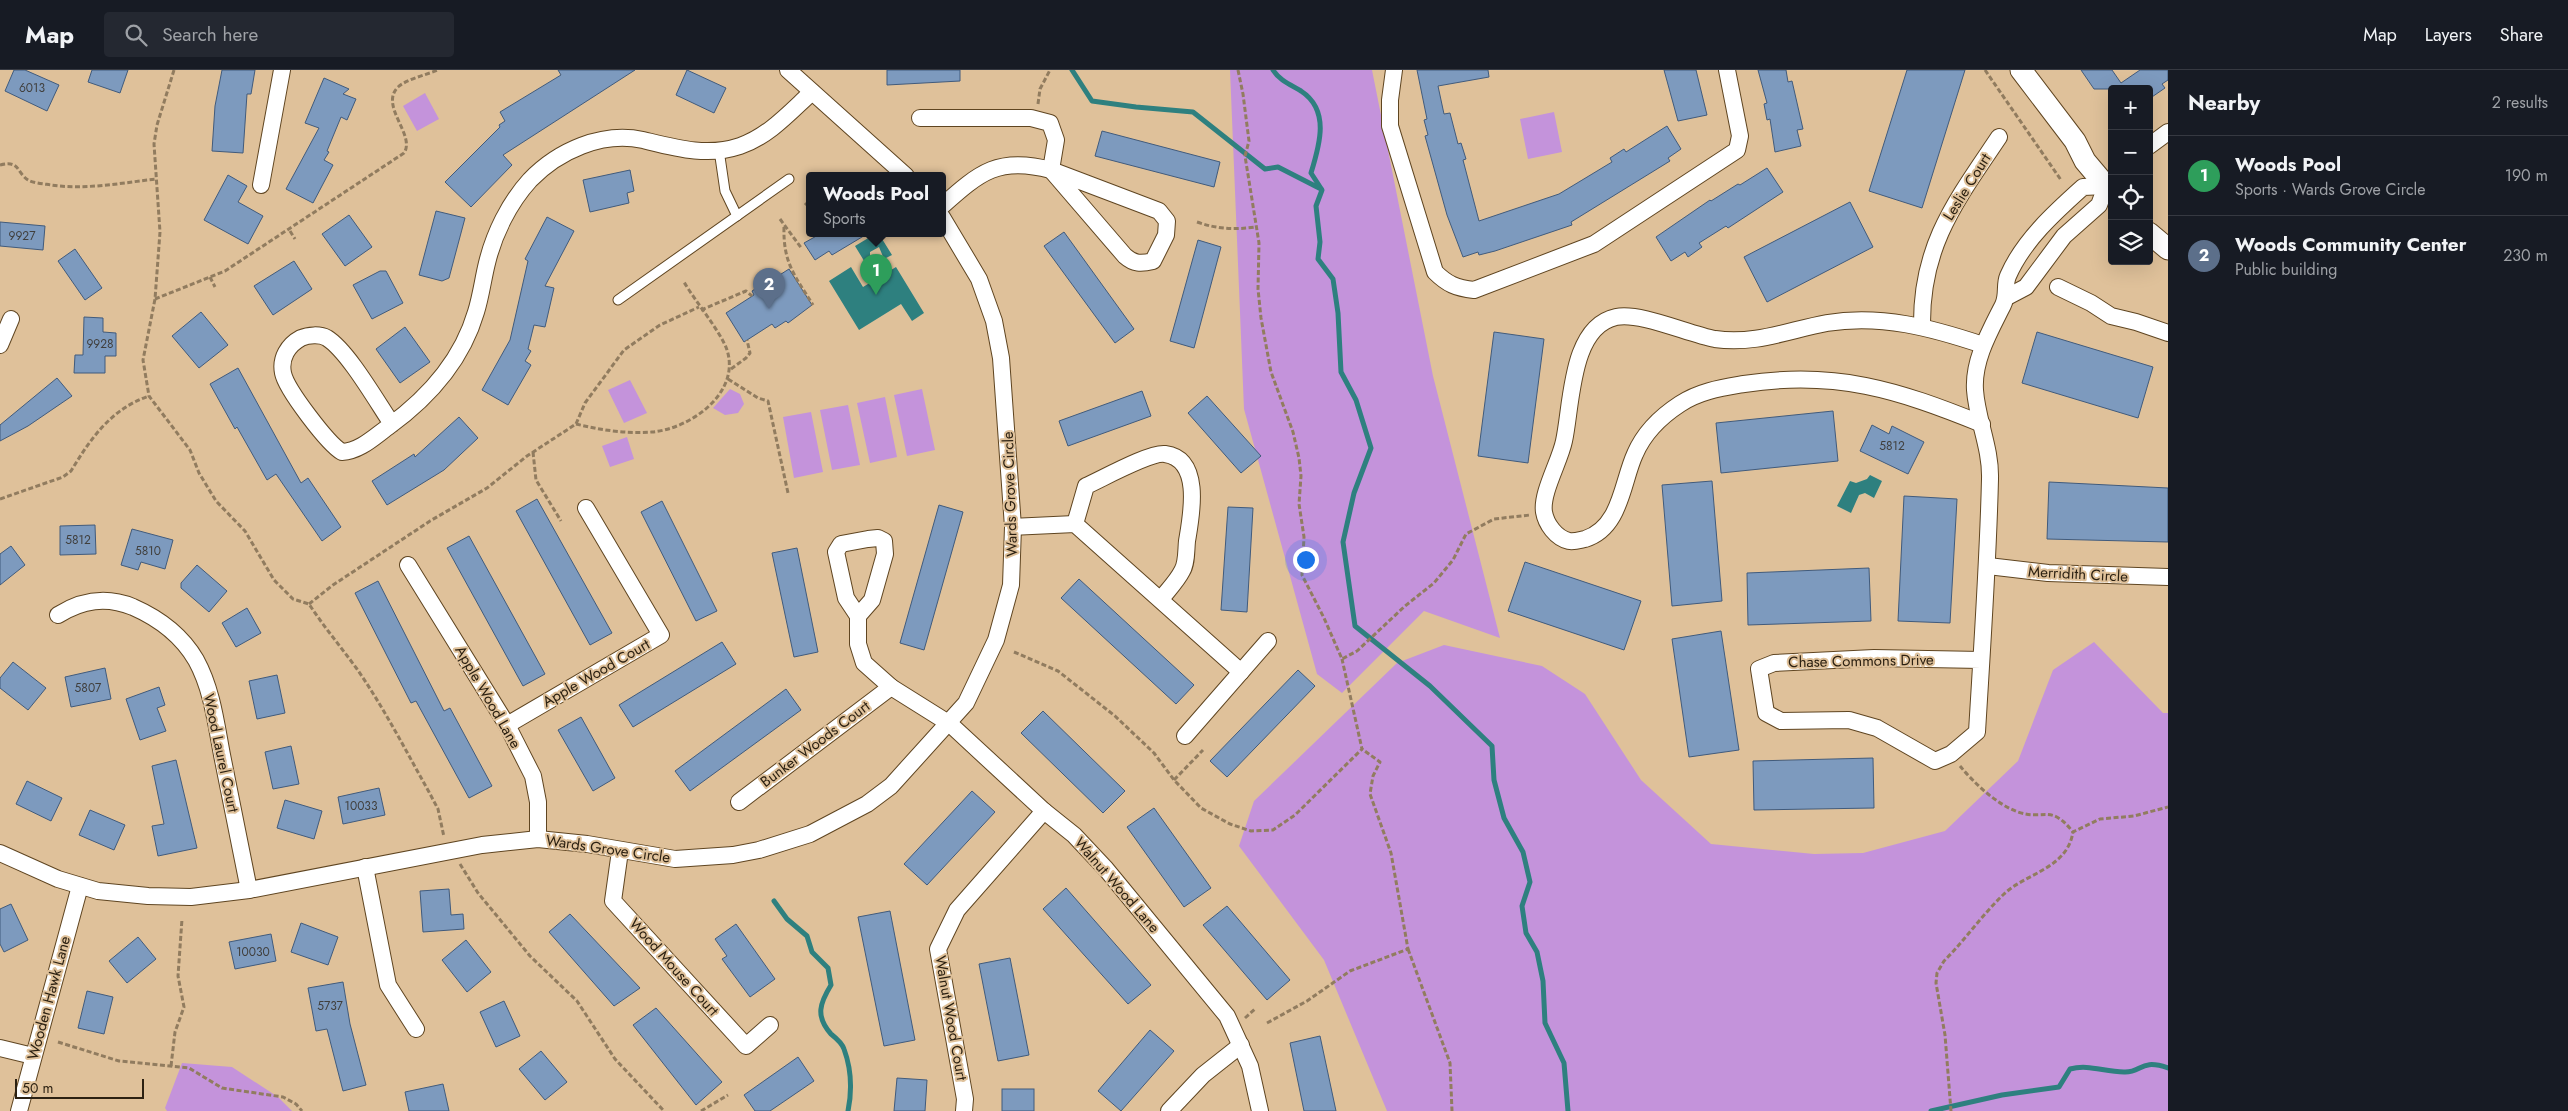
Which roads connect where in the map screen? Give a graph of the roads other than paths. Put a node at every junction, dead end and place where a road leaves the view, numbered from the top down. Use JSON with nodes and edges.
{"nodes":[{"id":1,"x":282,"y":70,"type":"edge"},
{"id":2,"x":788,"y":70,"type":"edge"},
{"id":3,"x":1394,"y":70,"type":"edge"},
{"id":4,"x":1727,"y":70,"type":"edge"},
{"id":5,"x":2021,"y":70,"type":"edge"},
{"id":6,"x":812,"y":92,"type":"junction"},
{"id":7,"x":920,"y":118,"type":"dead end"},
{"id":8,"x":2168,"y":132,"type":"edge"},
{"id":9,"x":2000,"y":137,"type":"dead end"},
{"id":10,"x":2153,"y":143,"type":"edge"},
{"id":11,"x":719,"y":150,"type":"junction"},
{"id":12,"x":1051,"y":170,"type":"junction"},
{"id":13,"x":902,"y":172,"type":"edge"},
{"id":14,"x":789,"y":179,"type":"dead end"},
{"id":15,"x":2108,"y":184,"type":"edge"},
{"id":16,"x":261,"y":185,"type":"dead end"},
{"id":17,"x":2108,"y":186,"type":"edge"},
{"id":18,"x":2108,"y":189,"type":"edge"},
{"id":19,"x":946,"y":203,"type":"edge"},
{"id":20,"x":737,"y":216,"type":"junction"},
{"id":21,"x":946,"y":224,"type":"edge"},
{"id":22,"x":2153,"y":236,"type":"edge"},
{"id":23,"x":2168,"y":249,"type":"edge"},
{"id":24,"x":2058,"y":287,"type":"dead end"},
{"id":25,"x":2007,"y":297,"type":"junction"},
{"id":26,"x":618,"y":300,"type":"dead end"},
{"id":27,"x":11,"y":319,"type":"dead end"},
{"id":28,"x":1922,"y":326,"type":"junction"},
{"id":29,"x":2168,"y":333,"type":"edge"},
{"id":30,"x":0,"y":345,"type":"edge"},
{"id":31,"x":1983,"y":345,"type":"junction"},
{"id":32,"x":392,"y":424,"type":"junction"},
{"id":33,"x":1982,"y":424,"type":"junction"},
{"id":34,"x":586,"y":508,"type":"dead end"},
{"id":35,"x":1075,"y":524,"type":"junction"},
{"id":36,"x":1013,"y":527,"type":"junction"},
{"id":37,"x":408,"y":565,"type":"dead end"},
{"id":38,"x":1988,"y":566,"type":"junction"},
{"id":39,"x":2168,"y":577,"type":"edge"},
{"id":40,"x":1161,"y":599,"type":"junction"},
{"id":41,"x":58,"y":615,"type":"dead end"},
{"id":42,"x":858,"y":616,"type":"junction"},
{"id":43,"x":1268,"y":641,"type":"dead end"},
{"id":44,"x":1981,"y":660,"type":"junction"},
{"id":45,"x":1241,"y":672,"type":"junction"},
{"id":46,"x":891,"y":687,"type":"junction"},
{"id":47,"x":507,"y":724,"type":"junction"},
{"id":48,"x":950,"y":724,"type":"junction"},
{"id":49,"x":1185,"y":736,"type":"dead end"},
{"id":50,"x":739,"y":802,"type":"dead end"},
{"id":51,"x":1044,"y":811,"type":"junction"},
{"id":52,"x":538,"y":839,"type":"junction"},
{"id":53,"x":620,"y":851,"type":"junction"},
{"id":54,"x":0,"y":853,"type":"edge"},
{"id":55,"x":365,"y":867,"type":"junction"},
{"id":56,"x":80,"y":886,"type":"junction"},
{"id":57,"x":248,"y":890,"type":"junction"},
{"id":58,"x":770,"y":1025,"type":"dead end"},
{"id":59,"x":416,"y":1029,"type":"dead end"},
{"id":60,"x":1241,"y":1045,"type":"junction"},
{"id":61,"x":0,"y":1048,"type":"edge"},
{"id":62,"x":33,"y":1056,"type":"junction"},
{"id":63,"x":19,"y":1111,"type":"edge"},
{"id":64,"x":964,"y":1111,"type":"edge"},
{"id":65,"x":1168,"y":1111,"type":"edge"},
{"id":66,"x":1260,"y":1111,"type":"edge"}],
"edges":[{"from":1,"to":16,"type":"street"},
{"from":2,"to":6,"type":"street"},
{"from":3,"to":4,"type":"street"},
{"from":5,"to":15,"type":"street"},
{"from":6,"to":11,"type":"street"},
{"from":6,"to":13,"type":"street"},
{"from":7,"to":12,"type":"street"},
{"from":8,"to":10,"type":"street"},
{"from":9,"to":28,"type":"street","name":"Leslie Court"},
{"from":11,"to":20,"type":"lane"},
{"from":11,"to":32,"type":"street"},
{"from":12,"to":12,"type":"street"},
{"from":12,"to":19,"type":"street"},
{"from":14,"to":20,"type":"lane"},
{"from":17,"to":25,"type":"street","name":"Chase Commons Drive"},
{"from":18,"to":25,"type":"street"},
{"from":20,"to":26,"type":"lane"},
{"from":21,"to":36,"type":"street","name":"Wards Grove Circle"},
{"from":22,"to":23,"type":"street"},
{"from":24,"to":29,"type":"street"},
{"from":25,"to":31,"type":"street","name":"Chase Commons Drive"},
{"from":27,"to":30,"type":"street"},
{"from":28,"to":31,"type":"street"},
{"from":28,"to":33,"type":"street"},
{"from":31,"to":33,"type":"street","name":"Chase Commons Drive"},
{"from":32,"to":32,"type":"street"},
{"from":33,"to":38,"type":"street","name":"Chase Commons Drive"},
{"from":34,"to":47,"type":"street","name":"Apple Wood Court"},
{"from":35,"to":36,"type":"street"},
{"from":35,"to":40,"type":"street"},
{"from":35,"to":40,"type":"street"},
{"from":36,"to":48,"type":"street","name":"Wards Grove Circle"},
{"from":37,"to":47,"type":"street","name":"Apple Wood Lane"},
{"from":38,"to":39,"type":"street","name":"Merridith Circle"},
{"from":38,"to":44,"type":"street","name":"Chase Commons Drive"},
{"from":40,"to":45,"type":"street"},
{"from":41,"to":57,"type":"street","name":"Wood Laurel Court"},
{"from":42,"to":42,"type":"street"},
{"from":42,"to":46,"type":"street","name":"Walnut Wood Lane"},
{"from":43,"to":45,"type":"street"},
{"from":44,"to":44,"type":"street","name":"Chase Commons Drive"},
{"from":45,"to":49,"type":"street"},
{"from":46,"to":48,"type":"street","name":"Walnut Wood Lane"},
{"from":46,"to":50,"type":"street","name":"Bunker Woods Court"},
{"from":47,"to":52,"type":"street","name":"Apple Wood Lane"},
{"from":48,"to":51,"type":"street","name":"Walnut Wood Lane"},
{"from":48,"to":53,"type":"street","name":"Wards Grove Circle"},
{"from":51,"to":60,"type":"street","name":"Walnut Wood Lane"},
{"from":51,"to":64,"type":"street","name":"Walnut Wood Court"},
{"from":52,"to":53,"type":"street","name":"Wards Grove Circle"},
{"from":52,"to":55,"type":"street","name":"Wards Grove Circle"},
{"from":53,"to":58,"type":"street","name":"Wood Mouse Court"},
{"from":54,"to":56,"type":"street","name":"Wards Grove Circle"},
{"from":55,"to":57,"type":"street","name":"Wards Grove Circle"},
{"from":55,"to":59,"type":"street"},
{"from":56,"to":57,"type":"street","name":"Wards Grove Circle"},
{"from":56,"to":62,"type":"street","name":"Wooden Hawk Lane"},
{"from":60,"to":65,"type":"street"},
{"from":60,"to":66,"type":"street","name":"Walnut Wood Lane"},
{"from":61,"to":62,"type":"street"},
{"from":62,"to":63,"type":"street","name":"Wooden Hawk Lane"}]}
